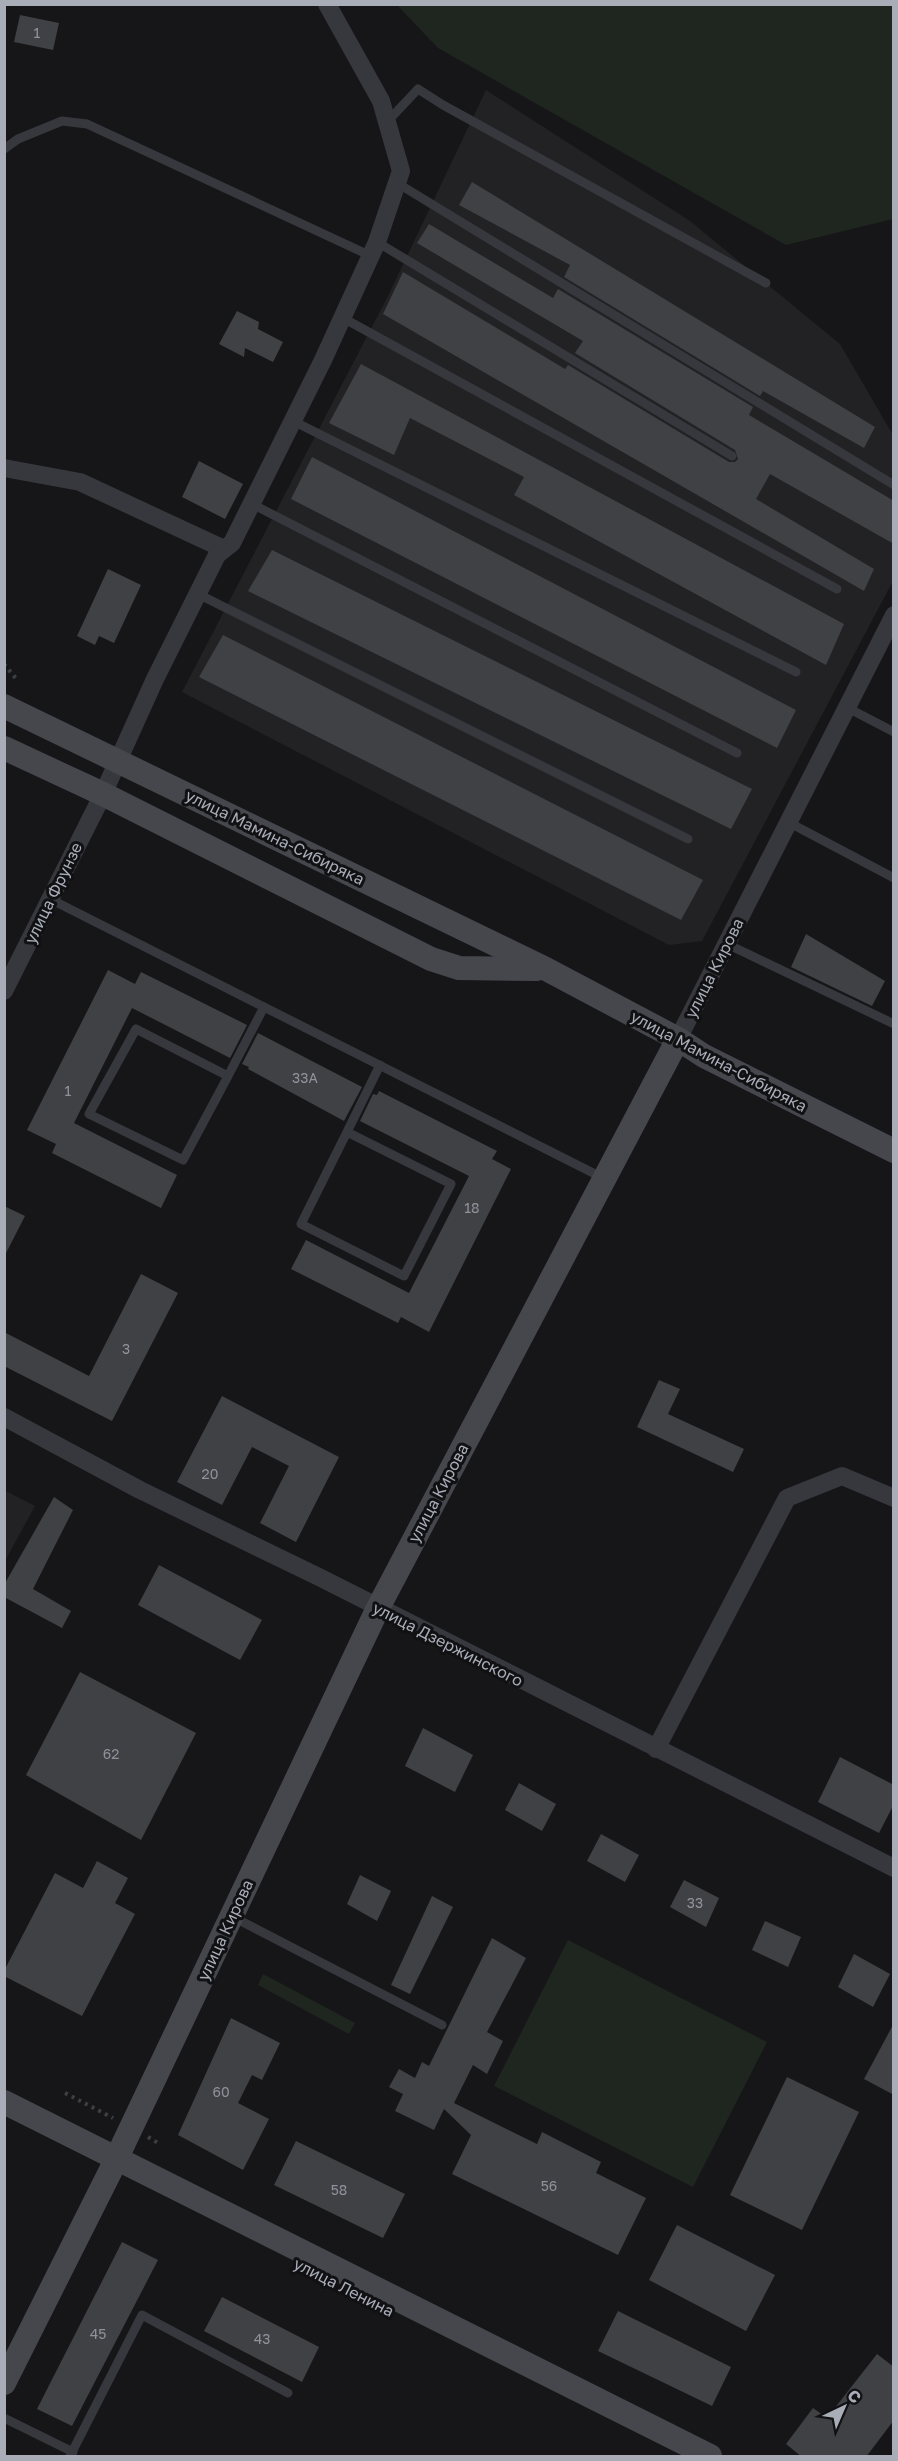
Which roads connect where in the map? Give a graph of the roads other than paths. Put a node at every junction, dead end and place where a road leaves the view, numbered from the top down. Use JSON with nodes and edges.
{"nodes":[{"id":1,"x":327,"y":4,"type":"edge"},
{"id":2,"x":387,"y":122,"type":"junction"},
{"id":3,"x":4,"y":149,"type":"edge"},
{"id":4,"x":397,"y":183,"type":"junction"},
{"id":5,"x":374,"y":249,"type":"junction"},
{"id":6,"x":766,"y":283,"type":"dead end"},
{"id":7,"x":343,"y":318,"type":"junction"},
{"id":8,"x":293,"y":421,"type":"junction"},
{"id":9,"x":732,"y":456,"type":"dead end"},
{"id":10,"x":4,"y":468,"type":"edge"},
{"id":11,"x":894,"y":485,"type":"edge"},
{"id":12,"x":252,"y":504,"type":"junction"},
{"id":13,"x":224,"y":549,"type":"junction"},
{"id":14,"x":837,"y":590,"type":"dead end"},
{"id":15,"x":198,"y":594,"type":"junction"},
{"id":16,"x":894,"y":615,"type":"edge"},
{"id":17,"x":796,"y":672,"type":"dead end"},
{"id":18,"x":4,"y":706,"type":"edge"},
{"id":19,"x":846,"y":707,"type":"junction"},
{"id":20,"x":894,"y":732,"type":"edge"},
{"id":21,"x":4,"y":748,"type":"edge"},
{"id":22,"x":737,"y":753,"type":"dead end"},
{"id":23,"x":118,"y":760,"type":"junction"},
{"id":24,"x":103,"y":794,"type":"junction"},
{"id":25,"x":788,"y":822,"type":"junction"},
{"id":26,"x":688,"y":839,"type":"dead end"},
{"id":27,"x":894,"y":878,"type":"edge"},
{"id":28,"x":50,"y":899,"type":"junction"},
{"id":29,"x":727,"y":944,"type":"junction"},
{"id":30,"x":546,"y":969,"type":"junction"},
{"id":31,"x":4,"y":991,"type":"edge"},
{"id":32,"x":264,"y":1007,"type":"junction"},
{"id":33,"x":894,"y":1024,"type":"edge"},
{"id":34,"x":678,"y":1039,"type":"junction"},
{"id":35,"x":380,"y":1065,"type":"junction"},
{"id":36,"x":228,"y":1076,"type":"junction"},
{"id":37,"x":347,"y":1132,"type":"junction"},
{"id":38,"x":894,"y":1150,"type":"edge"},
{"id":39,"x":605,"y":1179,"type":"junction"},
{"id":40,"x":4,"y":1417,"type":"edge"},
{"id":41,"x":894,"y":1498,"type":"edge"},
{"id":42,"x":378,"y":1608,"type":"junction"},
{"id":43,"x":656,"y":1749,"type":"junction"},
{"id":44,"x":894,"y":1868,"type":"edge"},
{"id":45,"x":231,"y":1916,"type":"junction"},
{"id":46,"x":442,"y":2025,"type":"dead end"},
{"id":47,"x":4,"y":2102,"type":"edge"},
{"id":48,"x":4,"y":2116,"type":"edge"},
{"id":49,"x":113,"y":2164,"type":"junction"},
{"id":50,"x":4,"y":2383,"type":"edge"},
{"id":51,"x":288,"y":2393,"type":"dead end"},
{"id":52,"x":4,"y":2418,"type":"edge"},
{"id":53,"x":72,"y":2454,"type":"edge"},
{"id":54,"x":685,"y":2457,"type":"edge"},
{"id":55,"x":710,"y":2457,"type":"edge"}],
"edges":[{"from":1,"to":2,"type":"street","name":"улица Фрунзе"},
{"from":2,"to":4,"type":"street","name":"улица Фрунзе"},
{"from":2,"to":6,"type":"lane"},
{"from":3,"to":5,"type":"lane"},
{"from":4,"to":5,"type":"street","name":"улица Фрунзе"},
{"from":4,"to":11,"type":"lane"},
{"from":5,"to":7,"type":"street","name":"улица Фрунзе"},
{"from":5,"to":9,"type":"lane"},
{"from":7,"to":8,"type":"street","name":"улица Фрунзе"},
{"from":7,"to":14,"type":"lane"},
{"from":8,"to":12,"type":"street","name":"улица Фрунзе"},
{"from":8,"to":17,"type":"lane"},
{"from":10,"to":13,"type":"street"},
{"from":12,"to":13,"type":"street","name":"улица Фрунзе"},
{"from":12,"to":22,"type":"lane"},
{"from":13,"to":15,"type":"street","name":"улица Фрунзе"},
{"from":15,"to":23,"type":"street","name":"улица Фрунзе"},
{"from":15,"to":26,"type":"lane"},
{"from":16,"to":19,"type":"street","name":"улица Кирова"},
{"from":18,"to":23,"type":"main road","name":"улица Мамина-Сибиряка"},
{"from":19,"to":20,"type":"lane"},
{"from":19,"to":25,"type":"street","name":"улица Кирова"},
{"from":21,"to":24,"type":"main road","name":"улица Мамина-Сибиряка"},
{"from":23,"to":24,"type":"street","name":"улица Фрунзе"},
{"from":23,"to":30,"type":"main road","name":"улица Мамина-Сибиряка"},
{"from":24,"to":28,"type":"street","name":"улица Фрунзе"},
{"from":24,"to":30,"type":"main road","name":"улица Мамина-Сибиряка"},
{"from":25,"to":27,"type":"lane"},
{"from":25,"to":29,"type":"street","name":"улица Кирова"},
{"from":28,"to":31,"type":"street","name":"улица Фрунзе"},
{"from":28,"to":32,"type":"lane"},
{"from":29,"to":33,"type":"lane"},
{"from":29,"to":34,"type":"street","name":"улица Кирова"},
{"from":30,"to":34,"type":"main road","name":"улица Мамина-Сибиряка"},
{"from":32,"to":35,"type":"lane"},
{"from":32,"to":36,"type":"lane"},
{"from":34,"to":38,"type":"main road","name":"улица Мамина-Сибиряка"},
{"from":34,"to":39,"type":"main road","name":"улица Кирова"},
{"from":35,"to":37,"type":"lane"},
{"from":35,"to":39,"type":"lane"},
{"from":36,"to":36,"type":"lane"},
{"from":37,"to":37,"type":"lane"},
{"from":39,"to":42,"type":"main road","name":"улица Кирова"},
{"from":40,"to":42,"type":"street","name":"улица Дзержинского"},
{"from":41,"to":43,"type":"street"},
{"from":42,"to":43,"type":"street","name":"улица Дзержинского"},
{"from":42,"to":45,"type":"main road","name":"улица Кирова"},
{"from":43,"to":44,"type":"street","name":"улица Дзержинского"},
{"from":45,"to":46,"type":"lane"},
{"from":45,"to":49,"type":"main road","name":"улица Кирова"},
{"from":47,"to":49,"type":"main road"},
{"from":48,"to":49,"type":"main road","name":"улица Ленина"},
{"from":49,"to":50,"type":"main road","name":"улица Кирова"},
{"from":49,"to":54,"type":"main road","name":"улица Ленина"},
{"from":49,"to":55,"type":"main road"},
{"from":51,"to":53,"type":"lane"},
{"from":52,"to":53,"type":"lane"}]}
